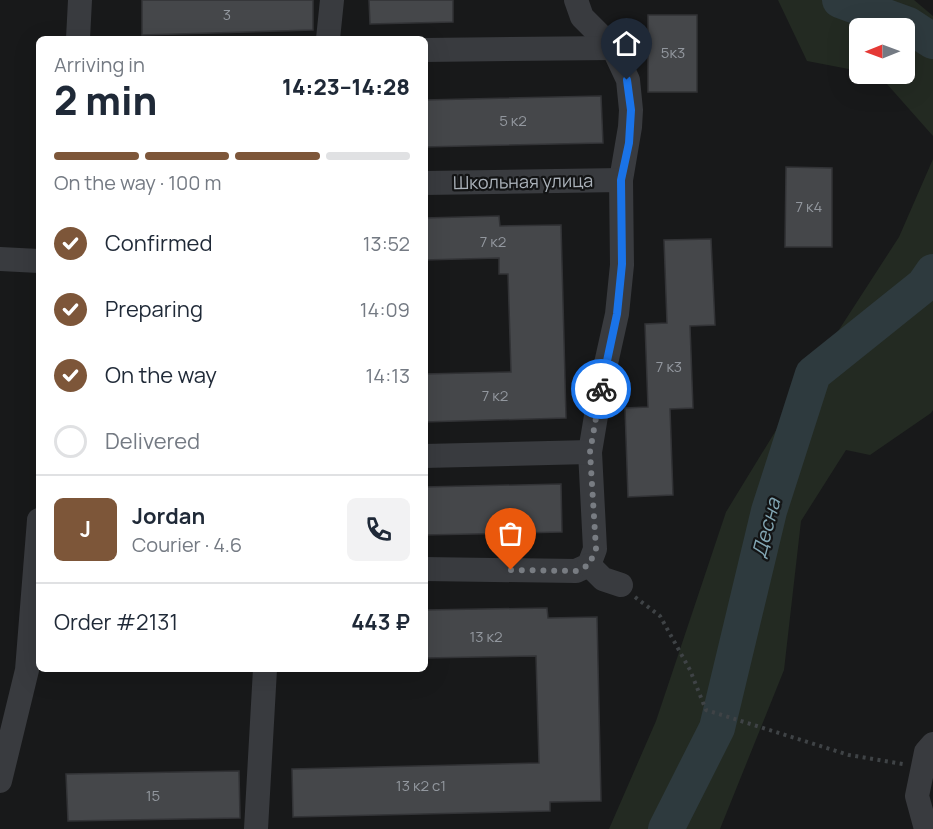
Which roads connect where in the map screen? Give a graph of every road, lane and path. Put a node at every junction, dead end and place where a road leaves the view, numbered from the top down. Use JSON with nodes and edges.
{"nodes":[{"id":1,"x":80,"y":0,"type":"edge"},
{"id":2,"x":332,"y":0,"type":"edge"},
{"id":3,"x":576,"y":0,"type":"edge"},
{"id":4,"x":78,"y":36,"type":"edge"},
{"id":5,"x":328,"y":36,"type":"edge"},
{"id":6,"x":614,"y":48,"type":"junction"},
{"id":7,"x":428,"y":50,"type":"edge"},
{"id":8,"x":621,"y":180,"type":"junction"},
{"id":9,"x":428,"y":183,"type":"edge"},
{"id":10,"x":0,"y":258,"type":"edge"},
{"id":11,"x":36,"y":261,"type":"edge"},
{"id":12,"x":590,"y":452,"type":"junction"},
{"id":13,"x":428,"y":456,"type":"edge"},
{"id":14,"x":36,"y":558,"type":"edge"},
{"id":15,"x":589,"y":565,"type":"junction"},
{"id":16,"x":428,"y":569,"type":"edge"},
{"id":17,"x":621,"y":585,"type":"joint"},
{"id":18,"x":265,"y":672,"type":"edge"},
{"id":19,"x":933,"y":744,"type":"edge"},
{"id":20,"x":921,"y":777,"type":"junction"},
{"id":21,"x":0,"y":781,"type":"edge"},
{"id":22,"x":256,"y":829,"type":"edge"},
{"id":23,"x":926,"y":829,"type":"edge"}],
"edges":[{"from":1,"to":4,"type":"street"},
{"from":2,"to":5,"type":"street"},
{"from":3,"to":6,"type":"street"},
{"from":6,"to":7,"type":"street"},
{"from":6,"to":8,"type":"street"},
{"from":8,"to":9,"type":"street","name":"Школьная улица"},
{"from":8,"to":12,"type":"street"},
{"from":10,"to":11,"type":"street"},
{"from":12,"to":13,"type":"street"},
{"from":12,"to":15,"type":"street"},
{"from":14,"to":21,"type":"street"},
{"from":15,"to":16,"type":"street"},
{"from":15,"to":17,"type":"street"},
{"from":17,"to":20,"type":"path"},
{"from":18,"to":22,"type":"street"},
{"from":19,"to":20,"type":"street"},
{"from":20,"to":23,"type":"street"}]}
